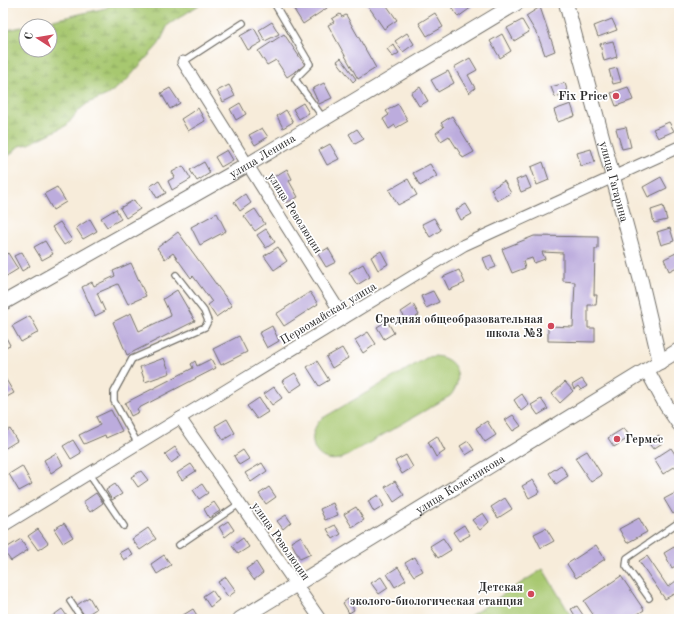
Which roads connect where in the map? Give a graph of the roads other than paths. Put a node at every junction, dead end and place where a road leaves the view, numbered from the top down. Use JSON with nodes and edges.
{"nodes":[{"id":1,"x":274,"y":3,"type":"edge"},
{"id":2,"x":517,"y":3,"type":"edge"},
{"id":3,"x":566,"y":3,"type":"edge"},
{"id":4,"x":243,"y":23,"type":"dead end"},
{"id":5,"x":183,"y":62,"type":"joint"},
{"id":6,"x":324,"y":119,"type":"junction"},
{"id":7,"x":679,"y":147,"type":"edge"},
{"id":8,"x":249,"y":164,"type":"junction"},
{"id":9,"x":613,"y":177,"type":"junction"},
{"id":10,"x":176,"y":274,"type":"dead end"},
{"id":11,"x":3,"y":303,"type":"edge"},
{"id":12,"x":344,"y":318,"type":"junction"},
{"id":13,"x":677,"y":355,"type":"edge"},
{"id":14,"x":660,"y":362,"type":"junction"},
{"id":15,"x":647,"y":370,"type":"junction"},
{"id":16,"x":180,"y":418,"type":"junction"},
{"id":17,"x":679,"y":424,"type":"edge"},
{"id":18,"x":138,"y":444,"type":"junction"},
{"id":19,"x":88,"y":474,"type":"junction"},
{"id":20,"x":239,"y":504,"type":"junction"},
{"id":21,"x":679,"y":522,"type":"edge"},
{"id":22,"x":3,"y":526,"type":"edge"},
{"id":23,"x":124,"y":526,"type":"dead end"},
{"id":24,"x":179,"y":545,"type":"dead end"},
{"id":25,"x":296,"y":585,"type":"junction"},
{"id":26,"x":649,"y":598,"type":"dead end"},
{"id":27,"x":70,"y":601,"type":"dead end"},
{"id":28,"x":82,"y":619,"type":"edge"},
{"id":29,"x":240,"y":619,"type":"edge"},
{"id":30,"x":320,"y":619,"type":"edge"}],
"edges":[{"from":1,"to":6,"type":"lane"},
{"from":2,"to":6,"type":"street","name":"улица Ленина"},
{"from":3,"to":9,"type":"street","name":"улица Гагарина"},
{"from":4,"to":5,"type":"lane"},
{"from":5,"to":8,"type":"street","name":"улица Революции"},
{"from":6,"to":8,"type":"street","name":"улица Ленина"},
{"from":7,"to":9,"type":"street","name":"Первомайская улица"},
{"from":8,"to":11,"type":"street","name":"улица Ленина"},
{"from":8,"to":12,"type":"street","name":"улица Революции"},
{"from":9,"to":12,"type":"street","name":"Первомайская улица"},
{"from":9,"to":14,"type":"street","name":"улица Гагарина"},
{"from":10,"to":18,"type":"lane"},
{"from":12,"to":16,"type":"street","name":"Первомайская улица"},
{"from":13,"to":14,"type":"street","name":"улица Колесникова"},
{"from":14,"to":15,"type":"street","name":"улица Колесникова"},
{"from":15,"to":17,"type":"street"},
{"from":15,"to":25,"type":"street","name":"улица Колесникова"},
{"from":16,"to":18,"type":"street","name":"Первомайская улица"},
{"from":16,"to":20,"type":"street","name":"улица Революции"},
{"from":18,"to":19,"type":"street","name":"Первомайская улица"},
{"from":19,"to":22,"type":"street","name":"Первомайская улица"},
{"from":19,"to":23,"type":"lane"},
{"from":20,"to":24,"type":"lane"},
{"from":20,"to":25,"type":"street","name":"улица Революции"},
{"from":21,"to":26,"type":"lane"},
{"from":25,"to":29,"type":"street","name":"улица Колесникова"},
{"from":25,"to":30,"type":"street","name":"улица Революции"},
{"from":27,"to":28,"type":"lane"}]}
